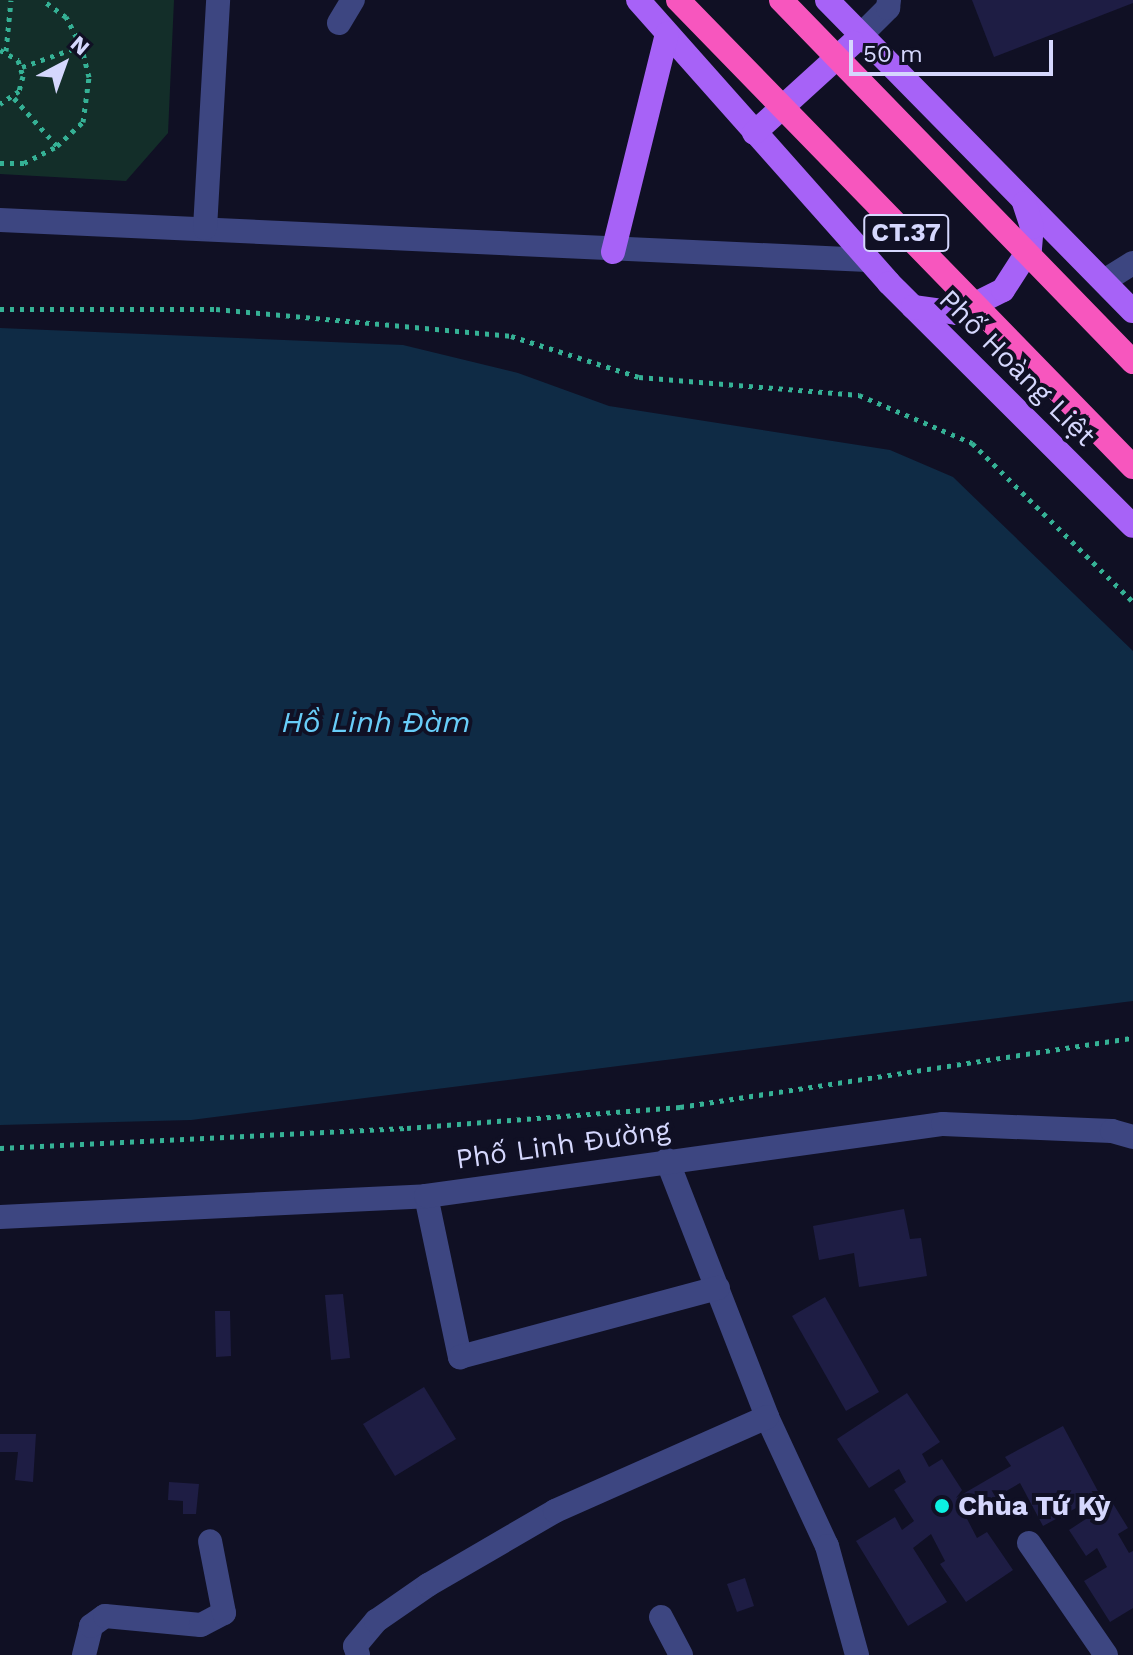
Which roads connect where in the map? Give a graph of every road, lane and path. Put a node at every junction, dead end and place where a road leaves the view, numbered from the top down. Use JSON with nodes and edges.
{"nodes":[{"id":1,"x":11,"y":0,"type":"edge"},
{"id":2,"x":43,"y":0,"type":"edge"},
{"id":3,"x":218,"y":0,"type":"edge"},
{"id":4,"x":353,"y":0,"type":"edge"},
{"id":5,"x":638,"y":0,"type":"edge"},
{"id":6,"x":678,"y":0,"type":"edge"},
{"id":7,"x":781,"y":0,"type":"edge"},
{"id":8,"x":827,"y":0,"type":"edge"},
{"id":9,"x":889,"y":0,"type":"edge"},
{"id":10,"x":339,"y":23,"type":"dead end"},
{"id":11,"x":667,"y":34,"type":"junction"},
{"id":12,"x":860,"y":36,"type":"junction"},
{"id":13,"x":81,"y":46,"type":"junction"},
{"id":14,"x":3,"y":51,"type":"edge"},
{"id":15,"x":22,"y":68,"type":"junction"},
{"id":16,"x":14,"y":98,"type":"junction"},
{"id":17,"x":0,"y":104,"type":"edge"},
{"id":18,"x":754,"y":133,"type":"junction"},
{"id":19,"x":57,"y":146,"type":"junction"},
{"id":20,"x":0,"y":163,"type":"edge"},
{"id":21,"x":1023,"y":201,"type":"junction"},
{"id":22,"x":0,"y":220,"type":"edge"},
{"id":23,"x":205,"y":228,"type":"junction"},
{"id":24,"x":613,"y":252,"type":"junction"},
{"id":25,"x":868,"y":260,"type":"junction"},
{"id":26,"x":1133,"y":263,"type":"edge"},
{"id":27,"x":1104,"y":281,"type":"junction"},
{"id":28,"x":913,"y":307,"type":"junction"},
{"id":29,"x":0,"y":309,"type":"edge"},
{"id":30,"x":1133,"y":311,"type":"edge"},
{"id":31,"x":1133,"y":362,"type":"edge"},
{"id":32,"x":1133,"y":467,"type":"edge"},
{"id":33,"x":1133,"y":526,"type":"edge"},
{"id":34,"x":1133,"y":602,"type":"edge"},
{"id":35,"x":1133,"y":1038,"type":"edge"},
{"id":36,"x":1133,"y":1137,"type":"edge"},
{"id":37,"x":0,"y":1148,"type":"edge"},
{"id":38,"x":667,"y":1160,"type":"junction"},
{"id":39,"x":426,"y":1196,"type":"junction"},
{"id":40,"x":0,"y":1217,"type":"edge"},
{"id":41,"x":718,"y":1288,"type":"junction"},
{"id":42,"x":767,"y":1417,"type":"junction"},
{"id":43,"x":210,"y":1541,"type":"dead end"},
{"id":44,"x":1029,"y":1543,"type":"dead end"},
{"id":45,"x":661,"y":1617,"type":"dead end"},
{"id":46,"x":84,"y":1655,"type":"edge"},
{"id":47,"x":358,"y":1655,"type":"edge"},
{"id":48,"x":681,"y":1655,"type":"edge"},
{"id":49,"x":857,"y":1655,"type":"edge"},
{"id":50,"x":1106,"y":1655,"type":"edge"}],
"edges":[{"from":1,"to":14,"type":"path"},
{"from":2,"to":13,"type":"path"},
{"from":3,"to":23,"type":"street"},
{"from":4,"to":10,"type":"street"},
{"from":5,"to":11,"type":"main road","name":"Phố Hoàng Liệt"},
{"from":6,"to":32,"type":"highway","number":"CT.37","bridge":true},
{"from":7,"to":31,"type":"highway","number":"CT.37","bridge":true},
{"from":8,"to":12,"type":"main road"},
{"from":9,"to":12,"type":"street"},
{"from":11,"to":18,"type":"main road","name":"Phố Hoàng Liệt"},
{"from":11,"to":24,"type":"main road"},
{"from":12,"to":18,"type":"main road"},
{"from":12,"to":21,"type":"main road"},
{"from":13,"to":15,"type":"path"},
{"from":13,"to":19,"type":"path"},
{"from":14,"to":15,"type":"path"},
{"from":15,"to":16,"type":"path"},
{"from":16,"to":17,"type":"path"},
{"from":16,"to":19,"type":"path"},
{"from":18,"to":25,"type":"main road","name":"Phố Hoàng Liệt"},
{"from":19,"to":20,"type":"path"},
{"from":21,"to":27,"type":"main road"},
{"from":21,"to":28,"type":"main road"},
{"from":22,"to":23,"type":"street"},
{"from":23,"to":24,"type":"street"},
{"from":24,"to":25,"type":"street"},
{"from":25,"to":28,"type":"main road","name":"Phố Hoàng Liệt"},
{"from":26,"to":27,"type":"street"},
{"from":27,"to":30,"type":"main road"},
{"from":28,"to":33,"type":"main road","name":"Phố Hoàng Liệt"},
{"from":29,"to":34,"type":"path"},
{"from":35,"to":37,"type":"path"},
{"from":36,"to":38,"type":"street","name":"Phố Linh Đường"},
{"from":38,"to":39,"type":"street","name":"Phố Linh Đường"},
{"from":38,"to":41,"type":"street"},
{"from":39,"to":40,"type":"street","name":"Phố Linh Đường"},
{"from":39,"to":41,"type":"street"},
{"from":41,"to":42,"type":"street"},
{"from":42,"to":47,"type":"street"},
{"from":42,"to":49,"type":"street"},
{"from":43,"to":46,"type":"street"},
{"from":44,"to":50,"type":"street"},
{"from":45,"to":48,"type":"street"}]}
